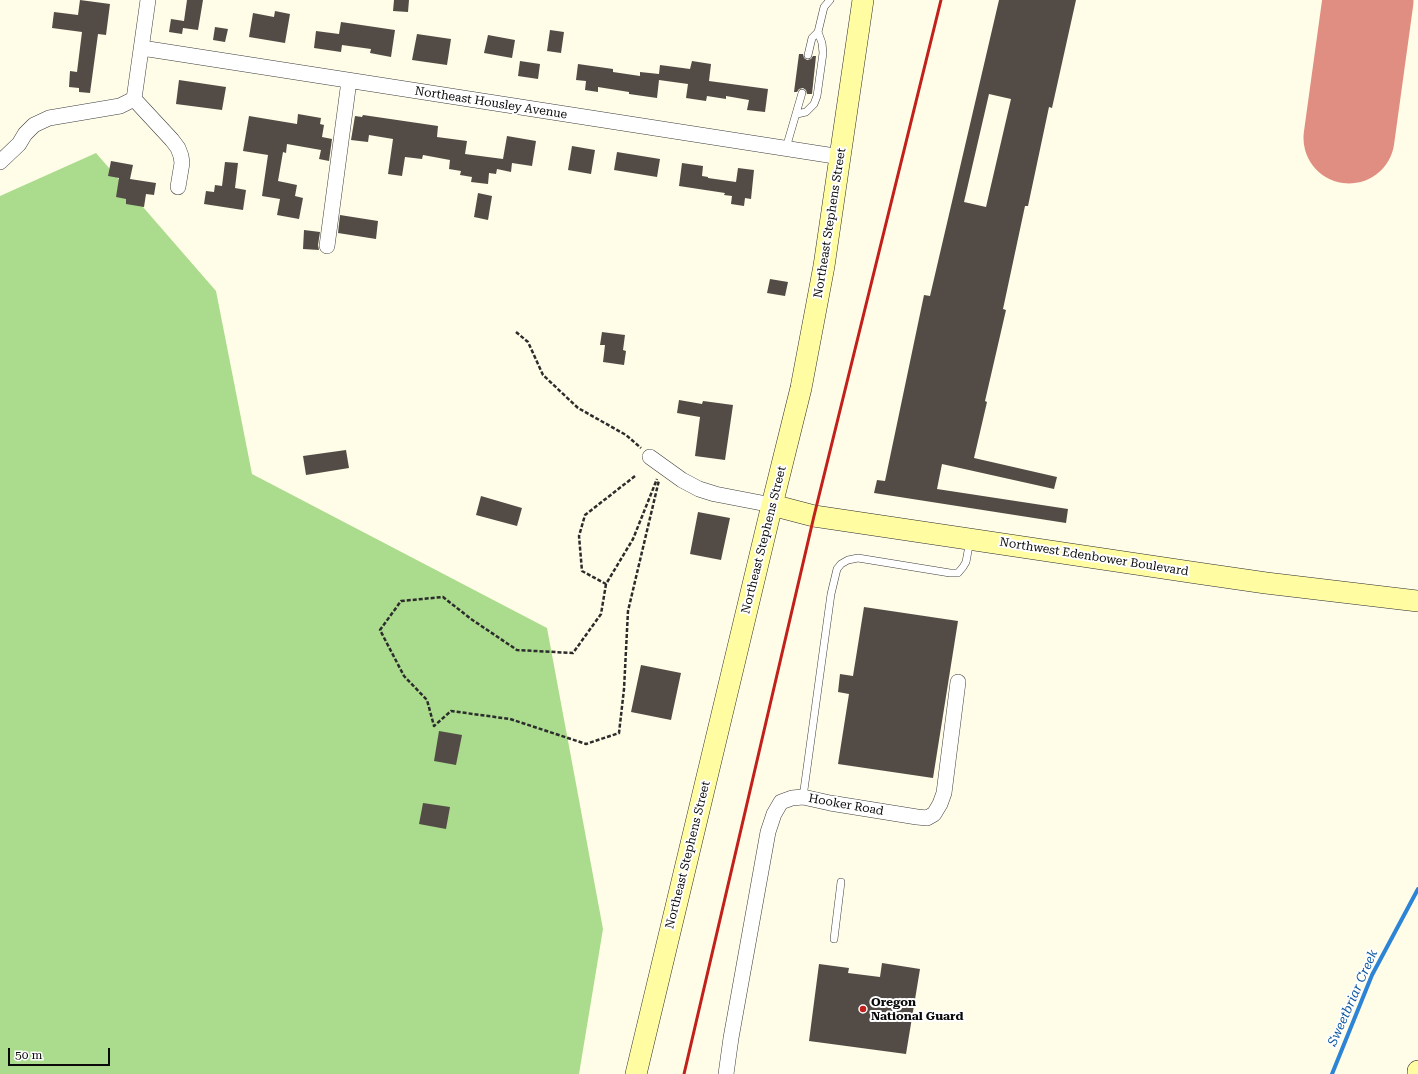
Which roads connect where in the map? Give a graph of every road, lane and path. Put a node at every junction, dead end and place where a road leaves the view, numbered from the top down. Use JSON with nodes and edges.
{"nodes":[{"id":1,"x":148,"y":0,"type":"edge"},
{"id":2,"x":830,"y":0,"type":"edge"},
{"id":3,"x":863,"y":0,"type":"edge"},
{"id":4,"x":818,"y":32,"type":"junction"},
{"id":5,"x":142,"y":48,"type":"junction"},
{"id":6,"x":808,"y":55,"type":"dead end"},
{"id":7,"x":349,"y":80,"type":"junction"},
{"id":8,"x":802,"y":93,"type":"dead end"},
{"id":9,"x":134,"y":99,"type":"junction"},
{"id":10,"x":797,"y":114,"type":"junction"},
{"id":11,"x":786,"y":148,"type":"junction"},
{"id":12,"x":841,"y":157,"type":"junction"},
{"id":13,"x":0,"y":162,"type":"edge"},
{"id":14,"x":178,"y":187,"type":"dead end"},
{"id":15,"x":327,"y":246,"type":"dead end"},
{"id":16,"x":516,"y":332,"type":"dead end"},
{"id":17,"x":650,"y":457,"type":"joint"},
{"id":18,"x":662,"y":466,"type":"junction"},
{"id":19,"x":635,"y":476,"type":"dead end"},
{"id":20,"x":772,"y":505,"type":"junction"},
{"id":21,"x":970,"y":538,"type":"junction"},
{"id":22,"x":606,"y":584,"type":"junction"},
{"id":23,"x":1418,"y":601,"type":"edge"},
{"id":24,"x":958,"y":682,"type":"dead end"},
{"id":25,"x":803,"y":797,"type":"junction"},
{"id":26,"x":841,"y":882,"type":"dead end"},
{"id":27,"x":834,"y":939,"type":"dead end"},
{"id":28,"x":1418,"y":1071,"type":"edge"},
{"id":29,"x":636,"y":1074,"type":"edge"},
{"id":30,"x":726,"y":1074,"type":"edge"},
{"id":31,"x":1418,"y":1074,"type":"edge"}],
"edges":[{"from":1,"to":5,"type":"street"},
{"from":2,"to":4,"type":"lane"},
{"from":3,"to":12,"type":"main road","name":"Northeast Stephens Street"},
{"from":4,"to":6,"type":"lane"},
{"from":4,"to":10,"type":"lane"},
{"from":5,"to":7,"type":"street","name":"Northeast Housley Avenue"},
{"from":5,"to":9,"type":"street"},
{"from":7,"to":11,"type":"street","name":"Northeast Housley Avenue"},
{"from":7,"to":15,"type":"street"},
{"from":8,"to":10,"type":"lane"},
{"from":9,"to":13,"type":"street"},
{"from":9,"to":14,"type":"street"},
{"from":10,"to":11,"type":"lane"},
{"from":11,"to":12,"type":"street","name":"Northeast Housley Avenue"},
{"from":12,"to":20,"type":"main road","name":"Northeast Stephens Street"},
{"from":16,"to":17,"type":"path"},
{"from":17,"to":18,"type":"street"},
{"from":18,"to":20,"type":"street"},
{"from":18,"to":22,"type":"path"},
{"from":18,"to":22,"type":"path"},
{"from":19,"to":22,"type":"path"},
{"from":20,"to":21,"type":"main road","name":"Northwest Edenbower Boulevard"},
{"from":20,"to":29,"type":"main road","name":"Northeast Stephens Street"},
{"from":21,"to":23,"type":"main road","name":"Northwest Edenbower Boulevard"},
{"from":21,"to":25,"type":"lane"},
{"from":24,"to":25,"type":"street","name":"Hooker Road"},
{"from":25,"to":30,"type":"street","name":"Hooker Road"},
{"from":26,"to":27,"type":"lane"},
{"from":28,"to":31,"type":"main road"}]}
